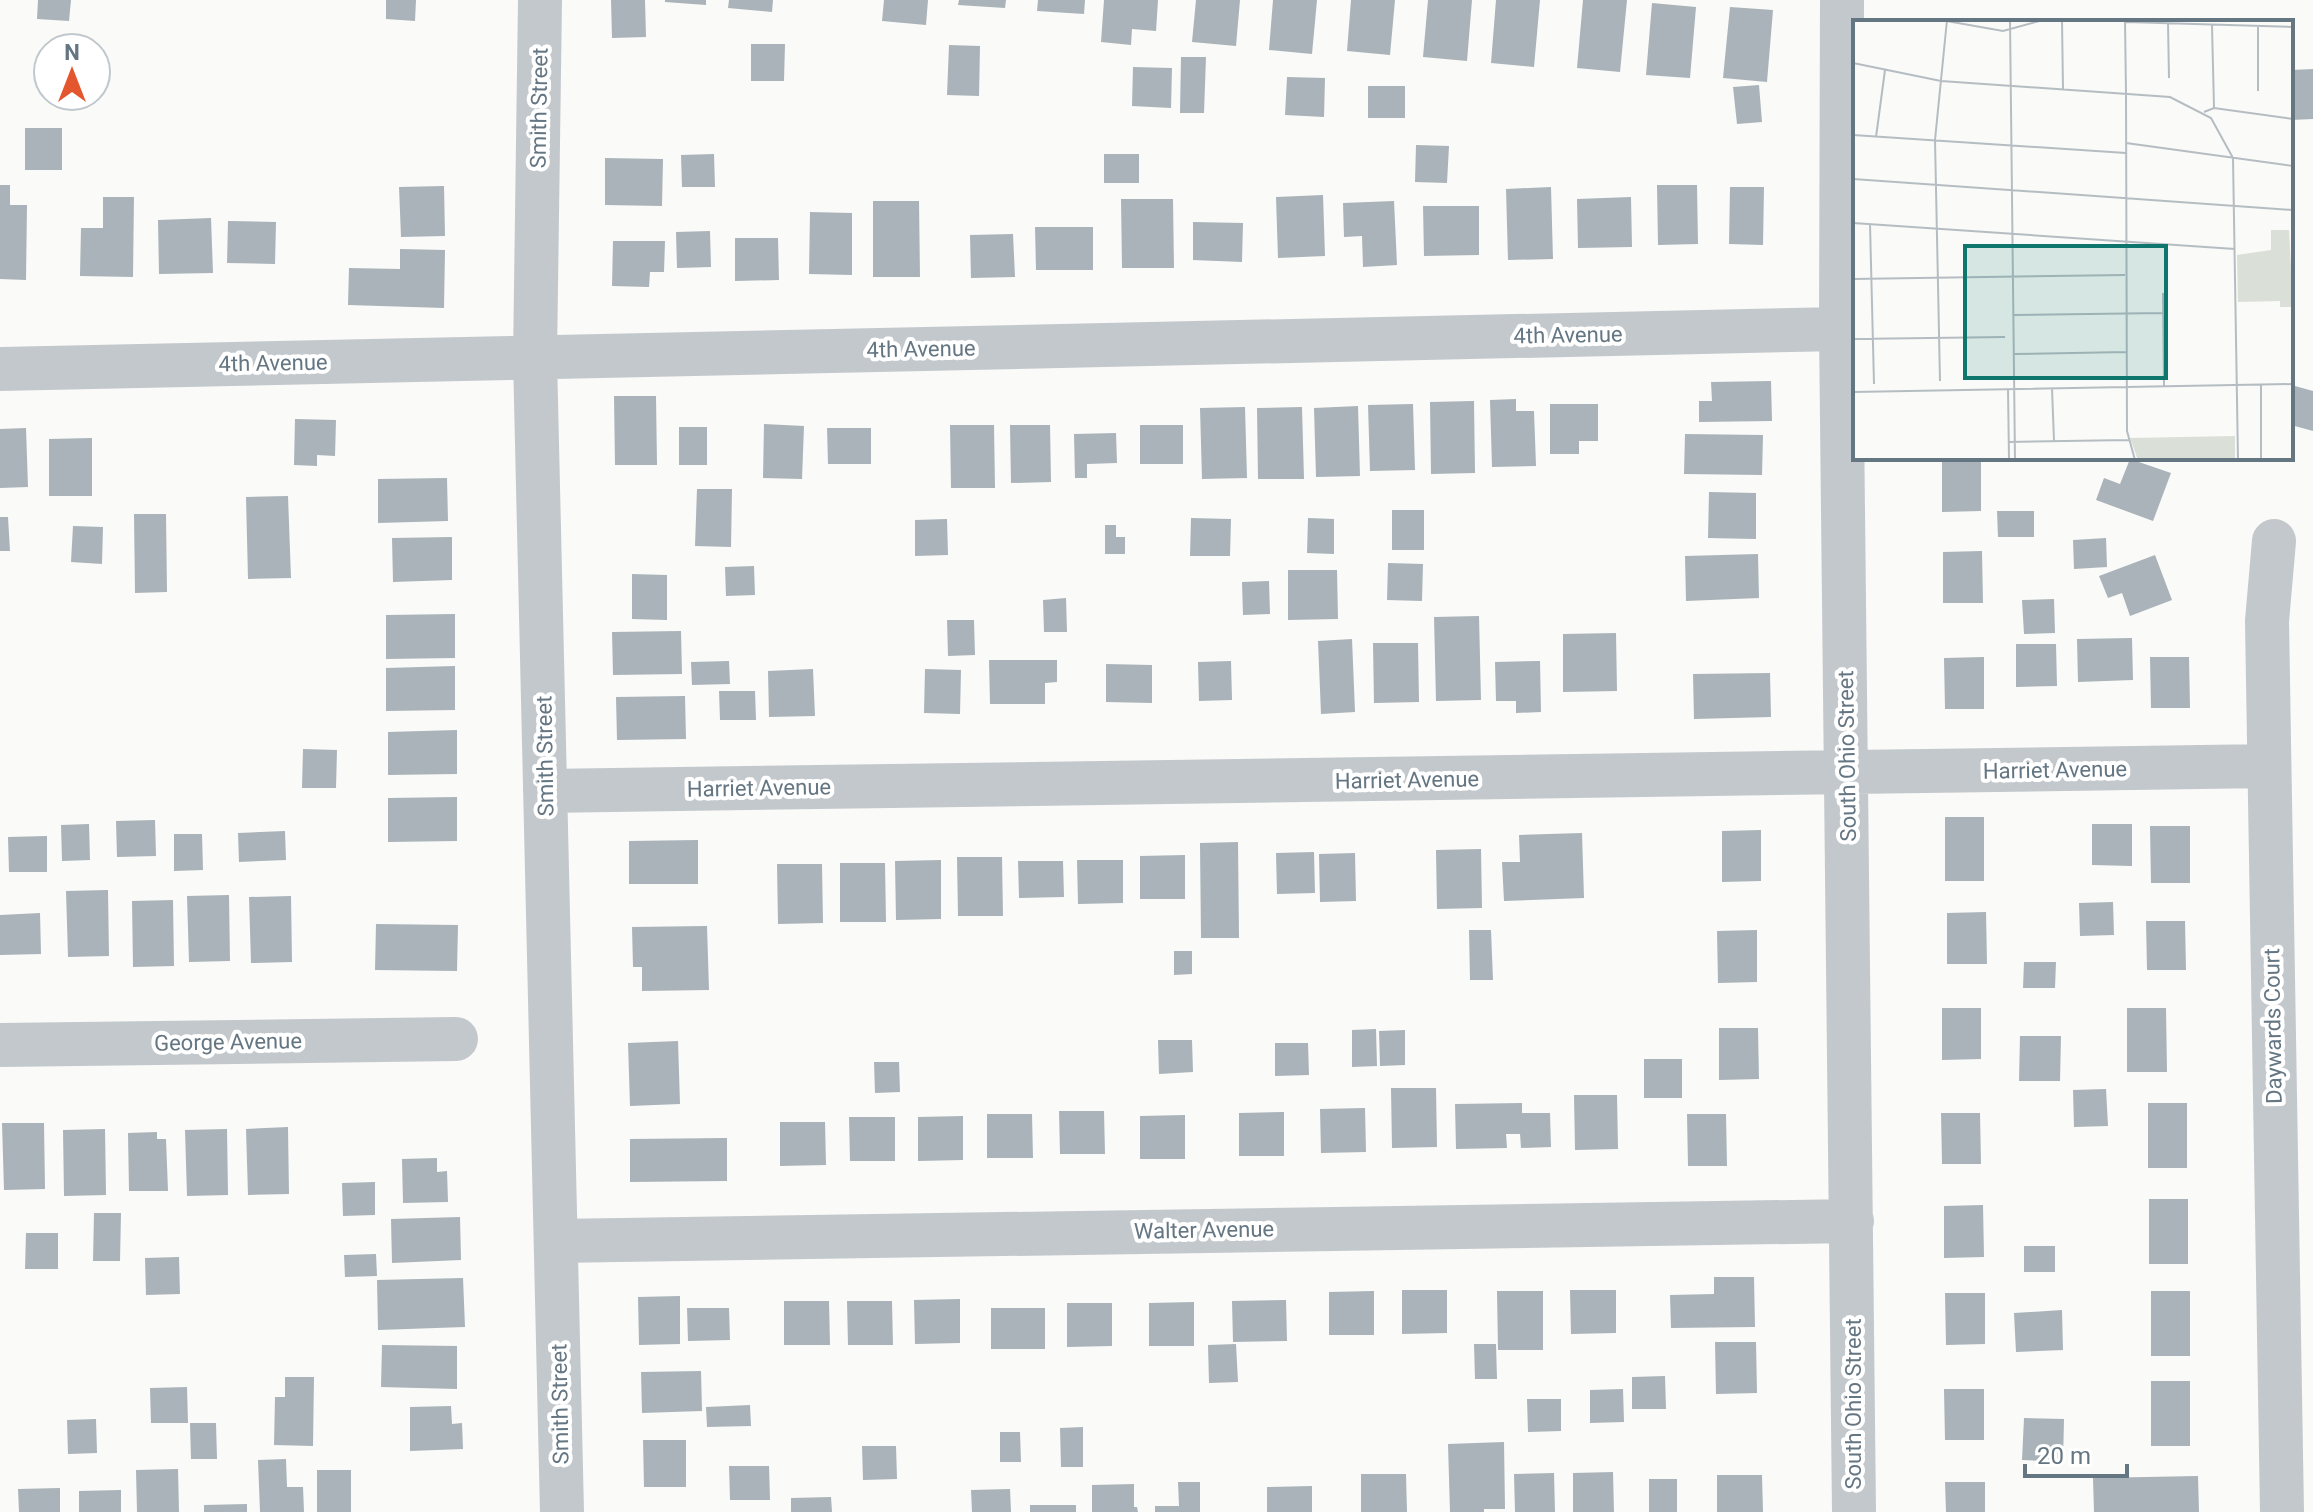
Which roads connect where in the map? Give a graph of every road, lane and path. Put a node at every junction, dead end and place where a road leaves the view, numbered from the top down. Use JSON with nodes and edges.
{"nodes":[{"id":1,"x":540,"y":0,"type":"edge"},
{"id":2,"x":1842,"y":0,"type":"edge"},
{"id":3,"x":1841,"y":329,"type":"junction"},
{"id":4,"x":535,"y":358,"type":"junction"},
{"id":5,"x":0,"y":369,"type":"edge"},
{"id":6,"x":2274,"y":541,"type":"dead end"},
{"id":7,"x":2268,"y":766,"type":"junction"},
{"id":8,"x":1847,"y":774,"type":"junction"},
{"id":9,"x":545,"y":791,"type":"junction"},
{"id":10,"x":456,"y":1039,"type":"dead end"},
{"id":11,"x":0,"y":1045,"type":"edge"},
{"id":12,"x":1852,"y":1221,"type":"junction"},
{"id":13,"x":556,"y":1241,"type":"junction"},
{"id":14,"x":562,"y":1512,"type":"edge"},
{"id":15,"x":1854,"y":1512,"type":"edge"},
{"id":16,"x":2282,"y":1512,"type":"edge"}],
"edges":[{"from":1,"to":4,"type":"street","name":"Smith Street"},
{"from":2,"to":3,"type":"street","name":"South Ohio Street"},
{"from":3,"to":4,"type":"street","name":"4th Avenue"},
{"from":3,"to":8,"type":"street","name":"South Ohio Street"},
{"from":4,"to":5,"type":"street","name":"4th Avenue"},
{"from":4,"to":9,"type":"street","name":"Smith Street"},
{"from":6,"to":7,"type":"street","name":"Daywards Court"},
{"from":7,"to":8,"type":"street","name":"Harriet Avenue"},
{"from":7,"to":16,"type":"street","name":"Daywards Court"},
{"from":8,"to":9,"type":"street","name":"Harriet Avenue"},
{"from":8,"to":12,"type":"street","name":"South Ohio Street"},
{"from":9,"to":13,"type":"street","name":"Smith Street"},
{"from":10,"to":11,"type":"street","name":"George Avenue"},
{"from":12,"to":13,"type":"street","name":"Walter Avenue"},
{"from":12,"to":15,"type":"street","name":"South Ohio Street"},
{"from":13,"to":14,"type":"street","name":"Smith Street"}]}
